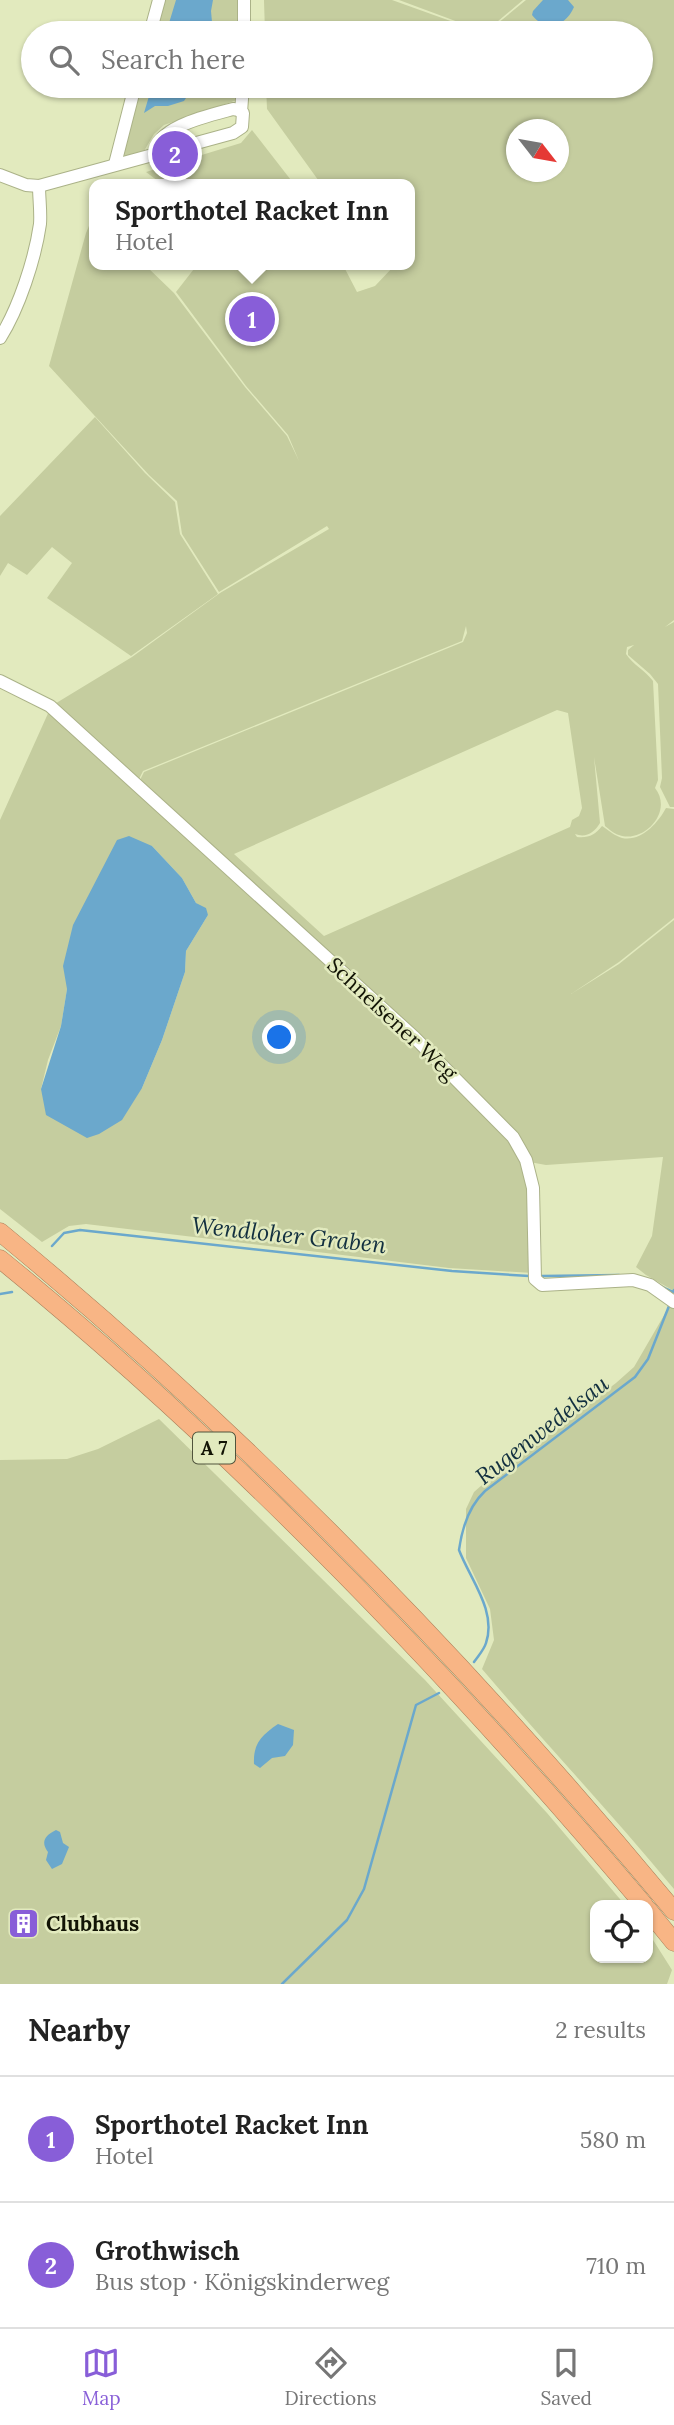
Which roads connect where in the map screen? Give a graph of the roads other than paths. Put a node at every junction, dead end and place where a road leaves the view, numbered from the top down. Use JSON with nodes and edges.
{"nodes":[{"id":1,"x":159,"y":0,"type":"edge"},
{"id":2,"x":244,"y":0,"type":"edge"},
{"id":3,"x":153,"y":21,"type":"edge"},
{"id":4,"x":244,"y":21,"type":"edge"},
{"id":5,"x":132,"y":98,"type":"edge"},
{"id":6,"x":242,"y":98,"type":"edge"},
{"id":7,"x":241,"y":112,"type":"junction"},
{"id":8,"x":156,"y":154,"type":"junction"},
{"id":9,"x":115,"y":164,"type":"junction"},
{"id":10,"x":0,"y":174,"type":"edge"},
{"id":11,"x":39,"y":186,"type":"junction"},
{"id":12,"x":0,"y":338,"type":"edge"},
{"id":13,"x":0,"y":681,"type":"edge"},
{"id":14,"x":0,"y":1232,"type":"edge"},
{"id":15,"x":0,"y":1259,"type":"edge"},
{"id":16,"x":674,"y":1302,"type":"edge"},
{"id":17,"x":640,"y":1900,"type":"edge"},
{"id":18,"x":674,"y":1911,"type":"edge"},
{"id":19,"x":653,"y":1916,"type":"edge"},
{"id":20,"x":674,"y":1941,"type":"edge"}],
"edges":[{"from":1,"to":3,"type":"street"},
{"from":2,"to":4,"type":"street"},
{"from":5,"to":9,"type":"street"},
{"from":6,"to":7,"type":"street"},
{"from":7,"to":8,"type":"street"},
{"from":7,"to":8,"type":"street"},
{"from":8,"to":9,"type":"street"},
{"from":9,"to":11,"type":"street"},
{"from":10,"to":11,"type":"street"},
{"from":11,"to":12,"type":"street"},
{"from":13,"to":16,"type":"street","name":"Schnelsener Weg"},
{"from":14,"to":18,"type":"highway","number":"A 7"},
{"from":15,"to":17,"type":"highway","number":"A 7"},
{"from":19,"to":20,"type":"highway"}]}
